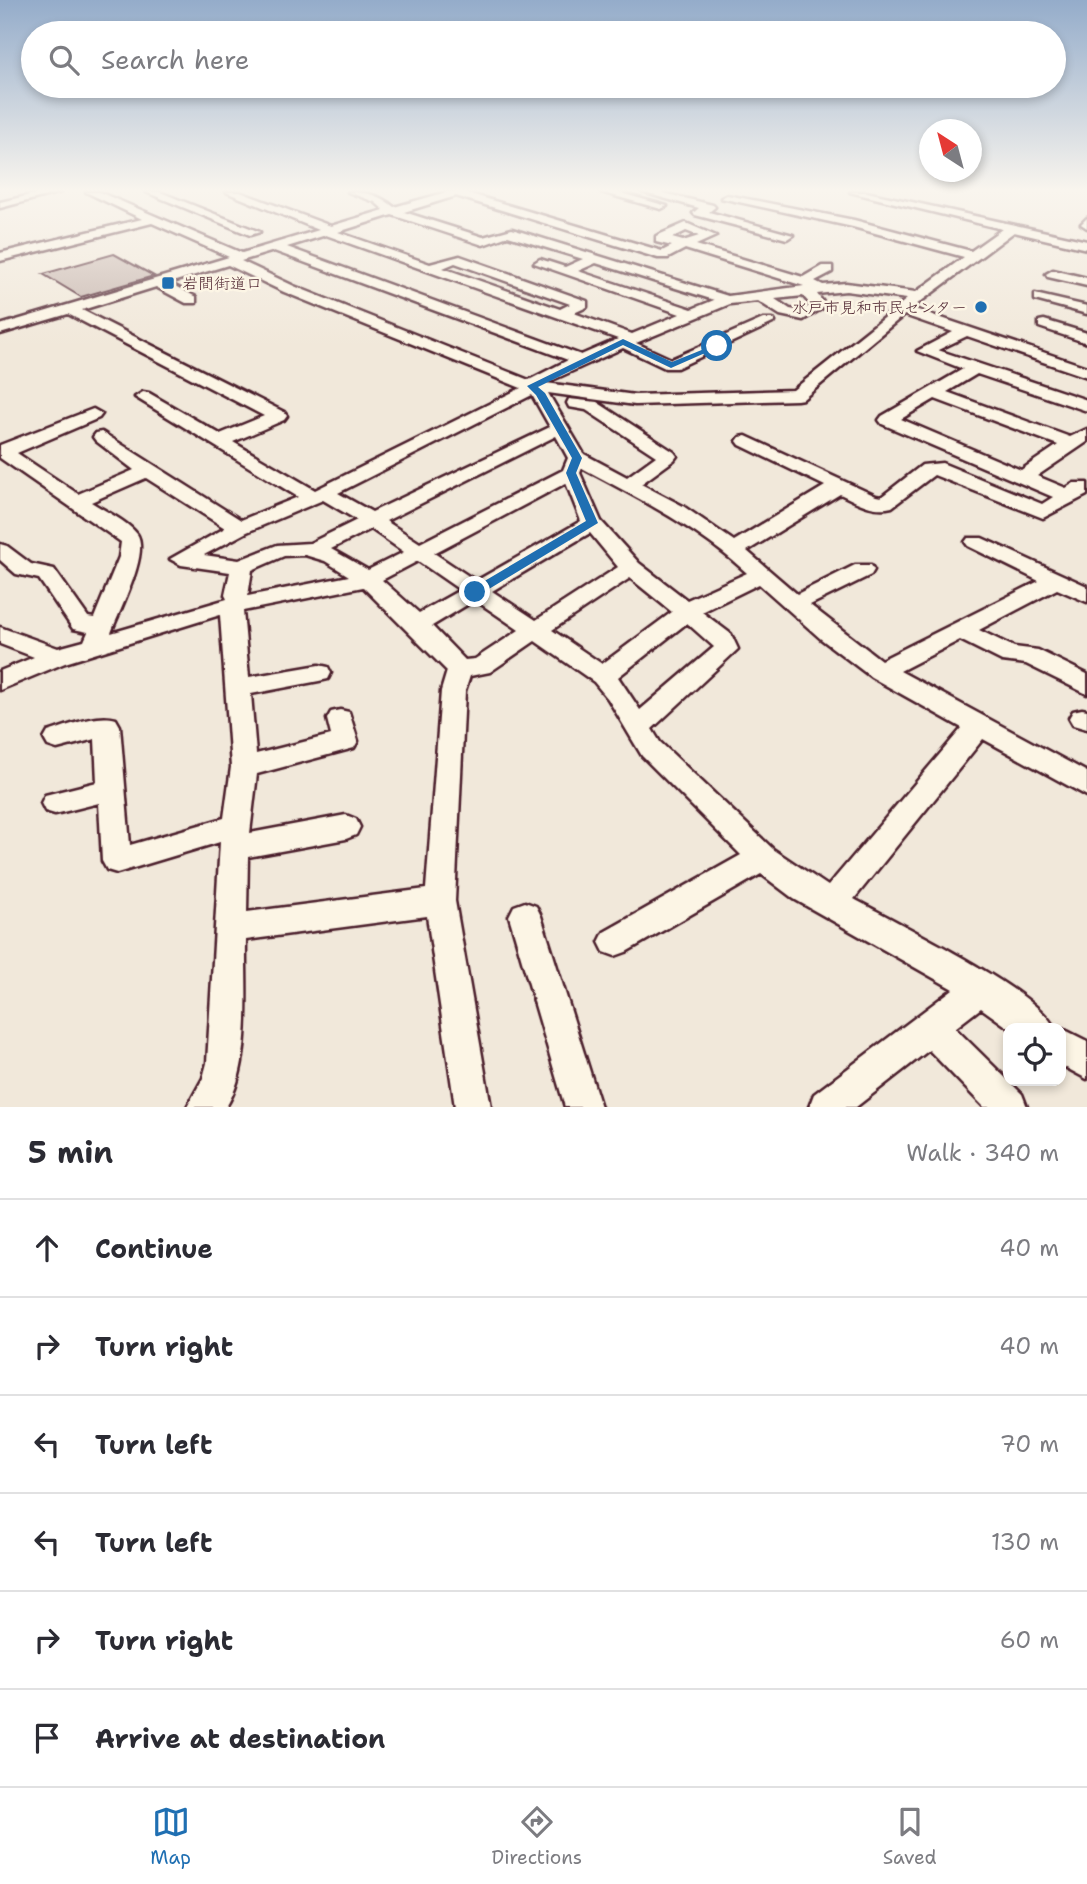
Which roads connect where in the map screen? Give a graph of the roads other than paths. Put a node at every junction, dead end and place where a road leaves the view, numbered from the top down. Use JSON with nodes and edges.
{"nodes":[{"id":1,"x":55,"y":244,"type":"edge"},
{"id":2,"x":205,"y":244,"type":"edge"},
{"id":3,"x":285,"y":244,"type":"edge"},
{"id":4,"x":365,"y":244,"type":"edge"},
{"id":5,"x":547,"y":244,"type":"edge"},
{"id":6,"x":628,"y":244,"type":"edge"},
{"id":7,"x":928,"y":244,"type":"edge"},
{"id":8,"x":990,"y":244,"type":"edge"},
{"id":9,"x":275,"y":247,"type":"junction"},
{"id":10,"x":974,"y":256,"type":"junction"},
{"id":11,"x":0,"y":257,"type":"edge"},
{"id":12,"x":595,"y":258,"type":"junction"},
{"id":13,"x":235,"y":259,"type":"junction"},
{"id":14,"x":540,"y":263,"type":"dead end"},
{"id":15,"x":430,"y":268,"type":"junction"},
{"id":16,"x":827,"y":270,"type":"dead end"},
{"id":17,"x":566,"y":271,"type":"junction"},
{"id":18,"x":1053,"y":274,"type":"dead end"},
{"id":19,"x":659,"y":278,"type":"junction"},
{"id":20,"x":156,"y":282,"type":"junction"},
{"id":21,"x":1087,"y":282,"type":"edge"},
{"id":22,"x":805,"y":286,"type":"junction"},
{"id":23,"x":629,"y":292,"type":"junction"},
{"id":24,"x":759,"y":295,"type":"junction"},
{"id":25,"x":1040,"y":297,"type":"dead end"},
{"id":26,"x":191,"y":300,"type":"dead end"},
{"id":27,"x":727,"y":300,"type":"junction"},
{"id":28,"x":909,"y":300,"type":"junction"},
{"id":29,"x":69,"y":309,"type":"junction"},
{"id":30,"x":1087,"y":310,"type":"edge"},
{"id":31,"x":883,"y":312,"type":"dead end"},
{"id":32,"x":690,"y":313,"type":"junction"},
{"id":33,"x":561,"y":314,"type":"junction"},
{"id":34,"x":768,"y":322,"type":"dead end"},
{"id":35,"x":1044,"y":324,"type":"dead end"},
{"id":36,"x":0,"y":330,"type":"edge"},
{"id":37,"x":964,"y":331,"type":"junction"},
{"id":38,"x":1087,"y":338,"type":"edge"},
{"id":39,"x":626,"y":340,"type":"junction"},
{"id":40,"x":581,"y":360,"type":"junction"},
{"id":41,"x":974,"y":369,"type":"junction"},
{"id":42,"x":1085,"y":370,"type":"edge"},
{"id":43,"x":531,"y":386,"type":"junction"},
{"id":44,"x":1044,"y":391,"type":"junction"},
{"id":45,"x":934,"y":393,"type":"junction"},
{"id":46,"x":143,"y":397,"type":"dead end"},
{"id":47,"x":1087,"y":406,"type":"edge"},
{"id":48,"x":549,"y":410,"type":"junction"},
{"id":49,"x":93,"y":414,"type":"dead end"},
{"id":50,"x":561,"y":429,"type":"junction"},
{"id":51,"x":102,"y":437,"type":"dead end"},
{"id":52,"x":1079,"y":439,"type":"edge"},
{"id":53,"x":219,"y":442,"type":"junction"},
{"id":54,"x":746,"y":442,"type":"dead end"},
{"id":55,"x":2,"y":451,"type":"edge"},
{"id":56,"x":574,"y":466,"type":"junction"},
{"id":57,"x":146,"y":471,"type":"junction"},
{"id":58,"x":1023,"y":477,"type":"junction"},
{"id":59,"x":627,"y":485,"type":"junction"},
{"id":60,"x":839,"y":486,"type":"junction"},
{"id":61,"x":1087,"y":489,"type":"edge"},
{"id":62,"x":317,"y":494,"type":"junction"},
{"id":63,"x":1066,"y":496,"type":"junction"},
{"id":64,"x":78,"y":501,"type":"junction"},
{"id":65,"x":373,"y":521,"type":"junction"},
{"id":66,"x":592,"y":523,"type":"junction"},
{"id":67,"x":240,"y":528,"type":"junction"},
{"id":68,"x":975,"y":542,"type":"dead end"},
{"id":69,"x":0,"y":550,"type":"edge"},
{"id":70,"x":314,"y":550,"type":"junction"},
{"id":71,"x":734,"y":550,"type":"junction"},
{"id":72,"x":420,"y":554,"type":"junction"},
{"id":73,"x":242,"y":567,"type":"junction"},
{"id":74,"x":631,"y":568,"type":"junction"},
{"id":75,"x":863,"y":570,"type":"dead end"},
{"id":76,"x":763,"y":575,"type":"junction"},
{"id":77,"x":366,"y":580,"type":"junction"},
{"id":78,"x":1056,"y":581,"type":"junction"},
{"id":79,"x":475,"y":592,"type":"junction"},
{"id":80,"x":1087,"y":595,"type":"edge"},
{"id":81,"x":797,"y":603,"type":"junction"},
{"id":82,"x":235,"y":604,"type":"junction"},
{"id":83,"x":686,"y":613,"type":"junction"},
{"id":84,"x":416,"y":625,"type":"junction"},
{"id":85,"x":959,"y":630,"type":"junction"},
{"id":86,"x":536,"y":631,"type":"junction"},
{"id":87,"x":0,"y":635,"type":"edge"},
{"id":88,"x":98,"y":635,"type":"junction"},
{"id":89,"x":57,"y":657,"type":"junction"},
{"id":90,"x":460,"y":669,"type":"junction"},
{"id":91,"x":880,"y":671,"type":"junction"},
{"id":92,"x":319,"y":673,"type":"dead end"},
{"id":93,"x":603,"y":676,"type":"junction"},
{"id":94,"x":0,"y":681,"type":"edge"},
{"id":95,"x":1087,"y":685,"type":"edge"},
{"id":96,"x":236,"y":688,"type":"junction"},
{"id":97,"x":340,"y":719,"type":"dead end"},
{"id":98,"x":979,"y":726,"type":"junction"},
{"id":99,"x":636,"y":728,"type":"junction"},
{"id":100,"x":57,"y":739,"type":"dead end"},
{"id":101,"x":244,"y":768,"type":"junction"},
{"id":102,"x":1083,"y":775,"type":"edge"},
{"id":103,"x":112,"y":789,"type":"junction"},
{"id":104,"x":55,"y":803,"type":"dead end"},
{"id":105,"x":346,"y":827,"type":"dead end"},
{"id":106,"x":236,"y":836,"type":"junction"},
{"id":107,"x":764,"y":858,"type":"junction"},
{"id":108,"x":440,"y":901,"type":"junction"},
{"id":109,"x":832,"y":903,"type":"junction"},
{"id":110,"x":525,"y":916,"type":"dead end"},
{"id":111,"x":231,"y":928,"type":"junction"},
{"id":112,"x":615,"y":942,"type":"dead end"},
{"id":113,"x":981,"y":988,"type":"junction"},
{"id":114,"x":1030,"y":1023,"type":"edge"},
{"id":115,"x":930,"y":1027,"type":"junction"},
{"id":116,"x":1066,"y":1048,"type":"edge"},
{"id":117,"x":1087,"y":1061,"type":"edge"},
{"id":118,"x":215,"y":1100,"type":"edge"},
{"id":119,"x":833,"y":1105,"type":"edge"},
{"id":120,"x":473,"y":1107,"type":"edge"},
{"id":121,"x":583,"y":1107,"type":"edge"},
{"id":122,"x":1009,"y":1107,"type":"edge"}],
"edges":[{"from":1,"to":11,"type":"street"},
{"from":2,"to":13,"type":"street"},
{"from":3,"to":9,"type":"street"},
{"from":4,"to":15,"type":"street"},
{"from":5,"to":12,"type":"street"},
{"from":6,"to":22,"type":"street"},
{"from":7,"to":10,"type":"street"},
{"from":8,"to":10,"type":"street"},
{"from":9,"to":13,"type":"street"},
{"from":9,"to":40,"type":"street"},
{"from":10,"to":28,"type":"street"},
{"from":12,"to":17,"type":"street"},
{"from":12,"to":19,"type":"street"},
{"from":13,"to":20,"type":"street"},
{"from":13,"to":43,"type":"street"},
{"from":14,"to":17,"type":"street"},
{"from":15,"to":33,"type":"street"},
{"from":15,"to":33,"type":"street"},
{"from":16,"to":22,"type":"street"},
{"from":17,"to":23,"type":"street"},
{"from":18,"to":21,"type":"street"},
{"from":19,"to":23,"type":"street"},
{"from":19,"to":27,"type":"street"},
{"from":20,"to":26,"type":"street"},
{"from":20,"to":29,"type":"street"},
{"from":22,"to":24,"type":"street"},
{"from":22,"to":24,"type":"street"},
{"from":22,"to":28,"type":"street"},
{"from":23,"to":32,"type":"street"},
{"from":24,"to":27,"type":"street"},
{"from":25,"to":30,"type":"street"},
{"from":27,"to":32,"type":"street"},
{"from":28,"to":31,"type":"street"},
{"from":28,"to":37,"type":"street"},
{"from":28,"to":43,"type":"street"},
{"from":29,"to":36,"type":"street"},
{"from":29,"to":53,"type":"street"},
{"from":32,"to":39,"type":"street"},
{"from":33,"to":39,"type":"street"},
{"from":34,"to":39,"type":"street"},
{"from":35,"to":38,"type":"street"},
{"from":37,"to":41,"type":"street"},
{"from":37,"to":42,"type":"street"},
{"from":39,"to":40,"type":"street"},
{"from":40,"to":43,"type":"street"},
{"from":41,"to":44,"type":"street"},
{"from":41,"to":45,"type":"street"},
{"from":42,"to":44,"type":"street"},
{"from":43,"to":48,"type":"street"},
{"from":43,"to":62,"type":"street"},
{"from":44,"to":47,"type":"street"},
{"from":45,"to":52,"type":"street"},
{"from":45,"to":58,"type":"street"},
{"from":46,"to":53,"type":"street"},
{"from":48,"to":50,"type":"street"},
{"from":48,"to":59,"type":"street"},
{"from":49,"to":55,"type":"street"},
{"from":50,"to":56,"type":"street"},
{"from":50,"to":65,"type":"street"},
{"from":51,"to":57,"type":"street"},
{"from":52,"to":58,"type":"street"},
{"from":53,"to":62,"type":"street"},
{"from":54,"to":60,"type":"street"},
{"from":55,"to":64,"type":"street"},
{"from":56,"to":59,"type":"street"},
{"from":56,"to":66,"type":"street"},
{"from":56,"to":72,"type":"street"},
{"from":57,"to":64,"type":"street"},
{"from":57,"to":67,"type":"street"},
{"from":58,"to":63,"type":"street"},
{"from":59,"to":71,"type":"street"},
{"from":60,"to":63,"type":"street"},
{"from":60,"to":71,"type":"street"},
{"from":61,"to":63,"type":"street"},
{"from":62,"to":65,"type":"street"},
{"from":62,"to":67,"type":"street"},
{"from":64,"to":88,"type":"street"},
{"from":65,"to":70,"type":"street"},
{"from":65,"to":72,"type":"street"},
{"from":66,"to":74,"type":"street"},
{"from":66,"to":79,"type":"street"},
{"from":67,"to":73,"type":"street"},
{"from":68,"to":78,"type":"street"},
{"from":69,"to":88,"type":"street"},
{"from":70,"to":73,"type":"street"},
{"from":70,"to":77,"type":"street"},
{"from":71,"to":76,"type":"street"},
{"from":72,"to":77,"type":"street"},
{"from":72,"to":79,"type":"street"},
{"from":73,"to":82,"type":"street"},
{"from":74,"to":83,"type":"street"},
{"from":74,"to":86,"type":"street"},
{"from":75,"to":81,"type":"street"},
{"from":76,"to":81,"type":"street"},
{"from":76,"to":83,"type":"street"},
{"from":77,"to":82,"type":"street"},
{"from":77,"to":84,"type":"street"},
{"from":78,"to":80,"type":"street"},
{"from":78,"to":85,"type":"street"},
{"from":79,"to":84,"type":"street"},
{"from":79,"to":86,"type":"street"},
{"from":81,"to":91,"type":"street"},
{"from":82,"to":88,"type":"street"},
{"from":82,"to":96,"type":"street"},
{"from":83,"to":93,"type":"street"},
{"from":83,"to":99,"type":"street"},
{"from":84,"to":90,"type":"street"},
{"from":85,"to":91,"type":"street"},
{"from":85,"to":95,"type":"street"},
{"from":86,"to":90,"type":"street"},
{"from":86,"to":93,"type":"street"},
{"from":87,"to":89,"type":"street"},
{"from":88,"to":89,"type":"street"},
{"from":89,"to":94,"type":"street"},
{"from":90,"to":108,"type":"street"},
{"from":91,"to":98,"type":"street"},
{"from":92,"to":96,"type":"street"},
{"from":93,"to":99,"type":"street"},
{"from":96,"to":101,"type":"street"},
{"from":97,"to":101,"type":"street"},
{"from":98,"to":102,"type":"street"},
{"from":98,"to":109,"type":"street"},
{"from":99,"to":107,"type":"street"},
{"from":100,"to":103,"type":"street"},
{"from":101,"to":106,"type":"street"},
{"from":103,"to":104,"type":"street"},
{"from":103,"to":106,"type":"street"},
{"from":105,"to":106,"type":"street"},
{"from":106,"to":111,"type":"street"},
{"from":107,"to":109,"type":"street"},
{"from":107,"to":112,"type":"street"},
{"from":108,"to":111,"type":"street"},
{"from":108,"to":120,"type":"street"},
{"from":109,"to":113,"type":"street"},
{"from":110,"to":121,"type":"street"},
{"from":111,"to":118,"type":"street"},
{"from":113,"to":114,"type":"street"},
{"from":113,"to":115,"type":"street"},
{"from":115,"to":119,"type":"street"},
{"from":115,"to":122,"type":"street"},
{"from":116,"to":117,"type":"street"}]}
